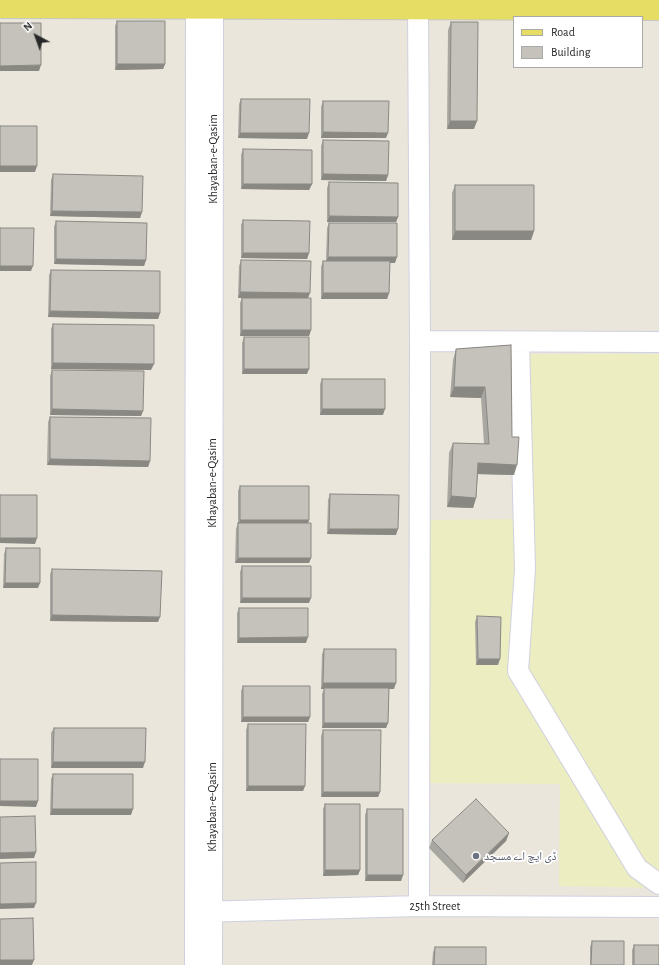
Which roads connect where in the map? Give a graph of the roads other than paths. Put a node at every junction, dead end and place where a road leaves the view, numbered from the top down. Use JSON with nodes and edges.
{"nodes":[{"id":1,"x":205,"y":4,"type":"edge"},
{"id":2,"x":0,"y":7,"type":"edge"},
{"id":3,"x":418,"y":9,"type":"junction"},
{"id":4,"x":659,"y":10,"type":"edge"},
{"id":5,"x":420,"y":342,"type":"junction"},
{"id":6,"x":519,"y":342,"type":"junction"},
{"id":7,"x":659,"y":342,"type":"edge"},
{"id":8,"x":659,"y":884,"type":"edge"},
{"id":9,"x":419,"y":906,"type":"junction"},
{"id":10,"x":659,"y":907,"type":"edge"},
{"id":11,"x":203,"y":912,"type":"junction"},
{"id":12,"x":195,"y":965,"type":"edge"},
{"id":13,"x":212,"y":965,"type":"edge"}],
"edges":[{"from":1,"to":2,"type":"main road"},
{"from":1,"to":3,"type":"main road"},
{"from":1,"to":11,"type":"street","name":"Khayaban-e-Qasim"},
{"from":3,"to":4,"type":"main road"},
{"from":3,"to":5,"type":"street"},
{"from":5,"to":6,"type":"street"},
{"from":5,"to":9,"type":"street"},
{"from":6,"to":7,"type":"street"},
{"from":6,"to":8,"type":"street"},
{"from":9,"to":10,"type":"street","name":"25th Street"},
{"from":9,"to":11,"type":"street","name":"25th Street"},
{"from":11,"to":12,"type":"street","name":"Khayaban-e-Qasim"},
{"from":11,"to":13,"type":"street","name":"Khayaban-e-Qasim"}]}
